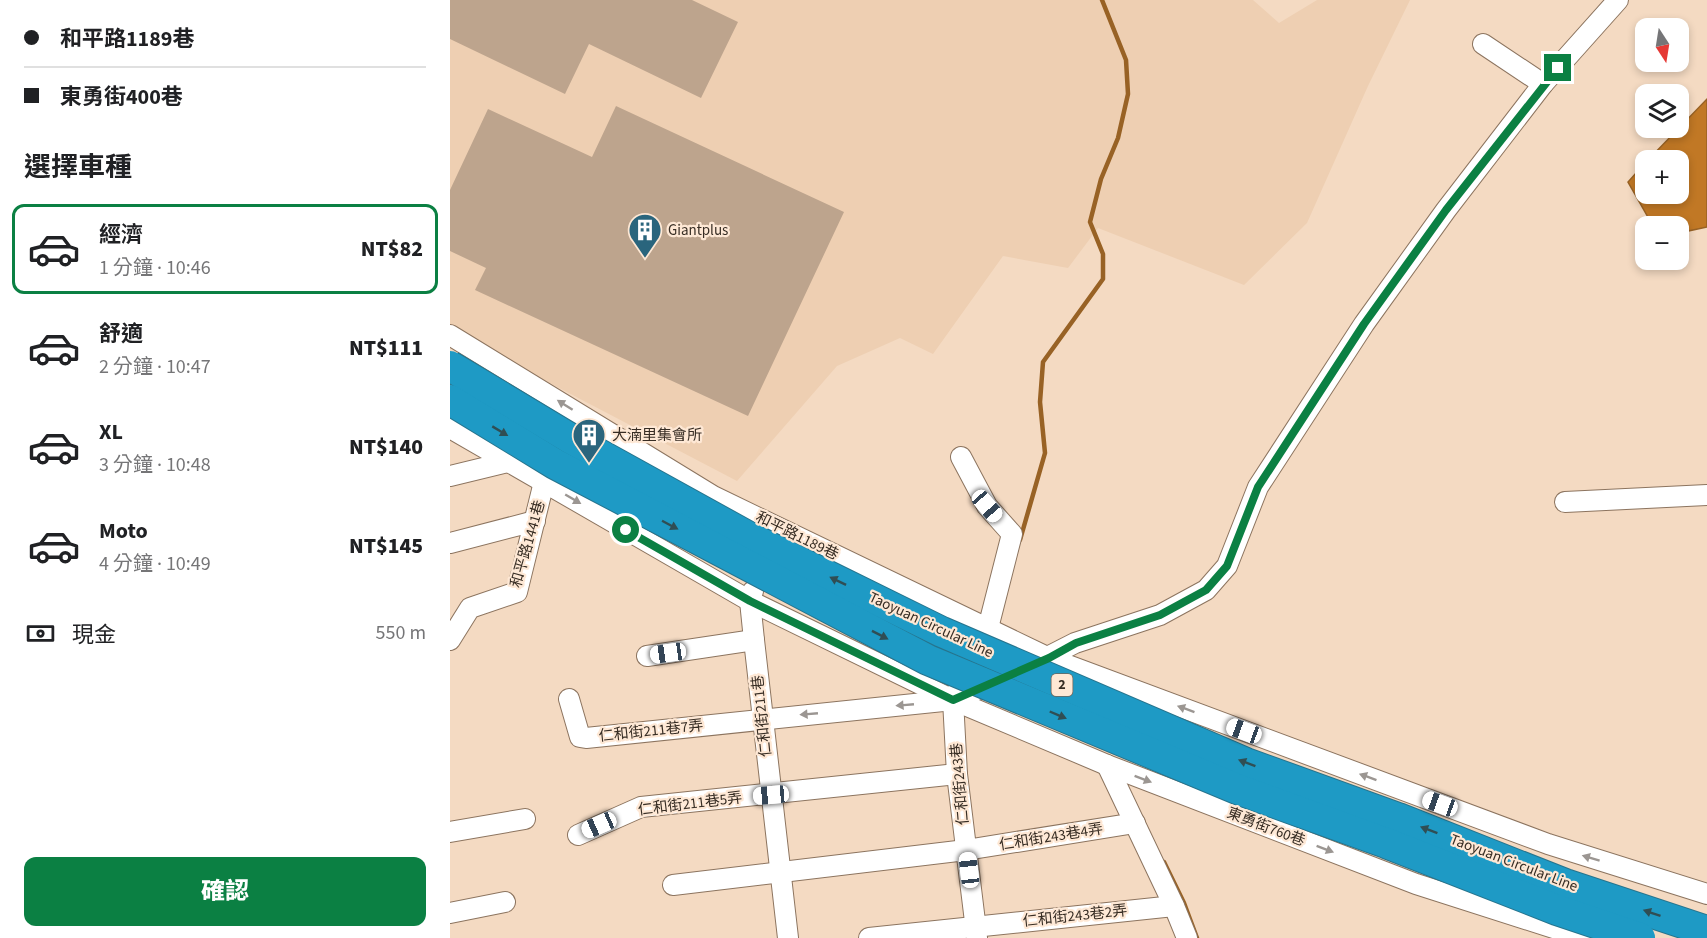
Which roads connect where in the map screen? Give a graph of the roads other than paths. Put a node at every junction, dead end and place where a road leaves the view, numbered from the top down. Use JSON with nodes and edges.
{"nodes":[{"id":1,"x":1618,"y":0,"type":"edge"},
{"id":2,"x":1484,"y":44,"type":"dead end"},
{"id":3,"x":1543,"y":84,"type":"junction"},
{"id":4,"x":450,"y":335,"type":"edge"},
{"id":5,"x":450,"y":366,"type":"edge"},
{"id":6,"x":450,"y":400,"type":"edge"},
{"id":7,"x":450,"y":428,"type":"edge"},
{"id":8,"x":961,"y":457,"type":"dead end"},
{"id":9,"x":508,"y":462,"type":"junction"},
{"id":10,"x":450,"y":476,"type":"edge"},
{"id":11,"x":544,"y":482,"type":"junction"},
{"id":12,"x":1707,"y":495,"type":"edge"},
{"id":13,"x":1565,"y":502,"type":"dead end"},
{"id":14,"x":535,"y":521,"type":"junction"},
{"id":15,"x":775,"y":526,"type":"junction"},
{"id":16,"x":450,"y":543,"type":"edge"},
{"id":17,"x":750,"y":601,"type":"junction"},
{"id":18,"x":988,"y":628,"type":"junction"},
{"id":19,"x":450,"y":640,"type":"edge"},
{"id":20,"x":754,"y":640,"type":"junction"},
{"id":21,"x":647,"y":656,"type":"dead end"},
{"id":22,"x":1049,"y":658,"type":"junction"},
{"id":23,"x":569,"y":699,"type":"dead end"},
{"id":24,"x":953,"y":700,"type":"junction"},
{"id":25,"x":762,"y":718,"type":"junction"},
{"id":26,"x":1107,"y":765,"type":"junction"},
{"id":27,"x":957,"y":774,"type":"junction"},
{"id":28,"x":771,"y":795,"type":"junction"},
{"id":29,"x":525,"y":819,"type":"dead end"},
{"id":30,"x":1135,"y":823,"type":"junction"},
{"id":31,"x":450,"y":832,"type":"edge"},
{"id":32,"x":578,"y":835,"type":"dead end"},
{"id":33,"x":1548,"y":844,"type":"junction"},
{"id":34,"x":966,"y":850,"type":"junction"},
{"id":35,"x":780,"y":872,"type":"junction"},
{"id":36,"x":673,"y":885,"type":"dead end"},
{"id":37,"x":1707,"y":894,"type":"edge"},
{"id":38,"x":505,"y":902,"type":"dead end"},
{"id":39,"x":1174,"y":906,"type":"junction"},
{"id":40,"x":450,"y":913,"type":"edge"},
{"id":41,"x":1524,"y":919,"type":"junction"},
{"id":42,"x":1707,"y":931,"type":"edge"},
{"id":43,"x":976,"y":932,"type":"edge"},
{"id":44,"x":874,"y":937,"type":"edge"},
{"id":45,"x":788,"y":938,"type":"edge"},
{"id":46,"x":1187,"y":938,"type":"edge"},
{"id":47,"x":1585,"y":938,"type":"edge"},
{"id":48,"x":1640,"y":938,"type":"edge"}],
"edges":[{"from":1,"to":3,"type":"street"},
{"from":2,"to":3,"type":"street"},
{"from":3,"to":22,"type":"street"},
{"from":15,"to":4,"type":"street","name":"和平路1189巷","one_way":true},
{"from":42,"to":5,"type":"highway","name":"Taoyuan Circular Line","number":"2","one_way":true,"bridge":true},
{"from":6,"to":48,"type":"highway","name":"Taoyuan Circular Line","number":"2","one_way":true,"bridge":true},
{"from":7,"to":9,"type":"street"},
{"from":8,"to":18,"type":"street"},
{"from":9,"to":10,"type":"street"},
{"from":9,"to":11,"type":"street"},
{"from":11,"to":14,"type":"street","name":"和平路1441巷"},
{"from":11,"to":17,"type":"street","one_way":true},
{"from":12,"to":13,"type":"street"},
{"from":14,"to":16,"type":"street"},
{"from":14,"to":19,"type":"street","name":"和平路1441巷"},
{"from":15,"to":17,"type":"street"},
{"from":15,"to":18,"type":"street","name":"和平路1189巷"},
{"from":17,"to":20,"type":"street","name":"仁和街211巷"},
{"from":17,"to":24,"type":"street"},
{"from":18,"to":22,"type":"street","name":"和平路1189巷"},
{"from":18,"to":24,"type":"street"},
{"from":20,"to":21,"type":"street"},
{"from":20,"to":25,"type":"street","name":"仁和街211巷"},
{"from":22,"to":24,"type":"street"},
{"from":33,"to":22,"type":"street","name":"和平路1189巷","one_way":true},
{"from":23,"to":25,"type":"street","name":"仁和街211巷7弄"},
{"from":24,"to":25,"type":"street","name":"仁和街211巷7弄","one_way":true},
{"from":24,"to":26,"type":"street","name":"東勇街760巷"},
{"from":24,"to":27,"type":"street","name":"仁和街243巷"},
{"from":25,"to":28,"type":"street","name":"仁和街211巷"},
{"from":26,"to":30,"type":"street"},
{"from":26,"to":41,"type":"street","name":"東勇街760巷","one_way":true},
{"from":27,"to":28,"type":"street","name":"仁和街211巷5弄"},
{"from":27,"to":34,"type":"street","name":"仁和街243巷"},
{"from":28,"to":32,"type":"street","name":"仁和街211巷5弄"},
{"from":28,"to":35,"type":"street","name":"仁和街211巷"},
{"from":29,"to":31,"type":"street"},
{"from":30,"to":34,"type":"street","name":"仁和街243巷4弄"},
{"from":30,"to":39,"type":"street"},
{"from":37,"to":33,"type":"street","name":"和平路1189巷","one_way":true},
{"from":33,"to":41,"type":"street"},
{"from":34,"to":35,"type":"street","name":"仁和街243巷4弄"},
{"from":34,"to":43,"type":"street","name":"仁和街243巷"},
{"from":35,"to":36,"type":"street","name":"仁和街243巷4弄"},
{"from":35,"to":45,"type":"street","name":"仁和街211巷"},
{"from":38,"to":40,"type":"street"},
{"from":39,"to":43,"type":"street","name":"仁和街243巷2弄"},
{"from":39,"to":46,"type":"street"},
{"from":41,"to":47,"type":"street","name":"東勇街760巷"},
{"from":43,"to":44,"type":"street","name":"仁和街243巷2弄"}]}
